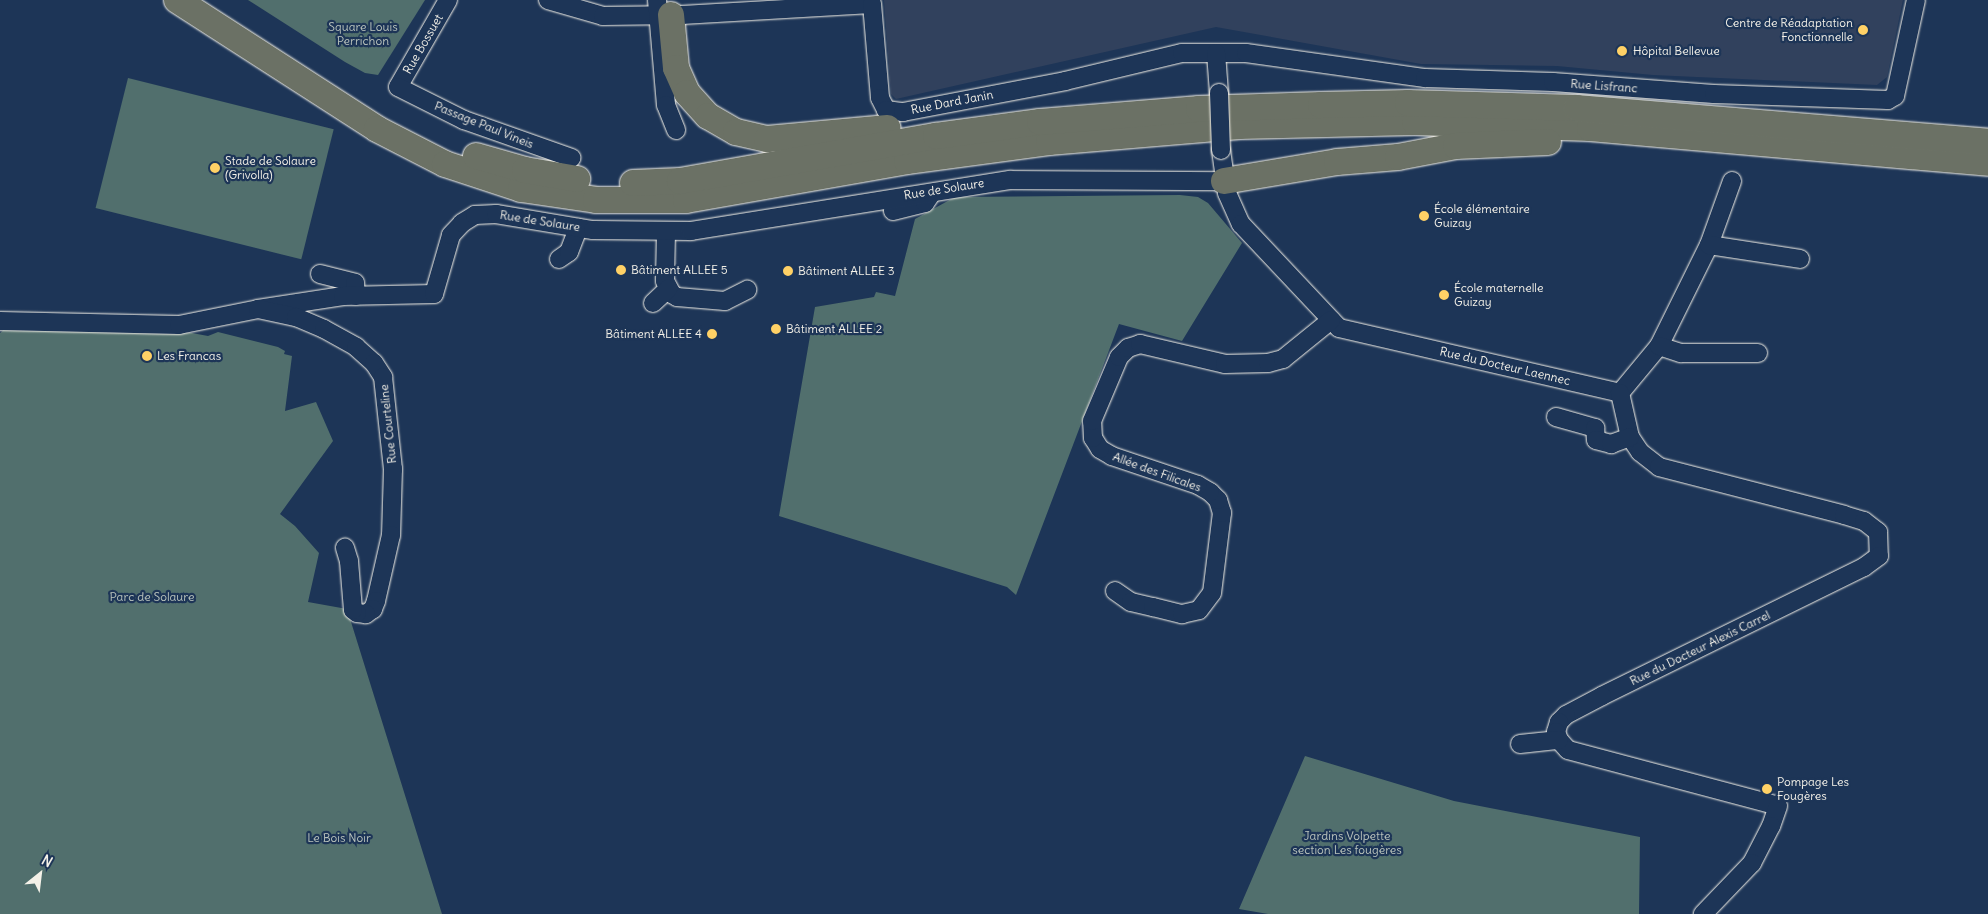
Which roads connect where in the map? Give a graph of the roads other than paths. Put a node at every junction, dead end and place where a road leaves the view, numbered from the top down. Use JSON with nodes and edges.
{"nodes":[{"id":1,"x":178,"y":0,"type":"edge"},
{"id":2,"x":210,"y":0,"type":"edge"},
{"id":3,"x":448,"y":0,"type":"edge"},
{"id":4,"x":548,"y":0,"type":"edge"},
{"id":5,"x":1916,"y":0,"type":"edge"},
{"id":6,"x":662,"y":10,"type":"edge"},
{"id":7,"x":1216,"y":54,"type":"junction"},
{"id":8,"x":398,"y":87,"type":"joint"},
{"id":9,"x":1040,"y":122,"type":"junction"},
{"id":10,"x":1590,"y":128,"type":"junction"},
{"id":11,"x":676,"y":130,"type":"dead end"},
{"id":12,"x":1988,"y":142,"type":"edge"},
{"id":13,"x":572,"y":158,"type":"dead end"},
{"id":14,"x":1988,"y":163,"type":"edge"},
{"id":15,"x":1224,"y":181,"type":"junction"},
{"id":16,"x":1732,"y":181,"type":"dead end"},
{"id":17,"x":934,"y":190,"type":"junction"},
{"id":18,"x":901,"y":212,"type":"dead end"},
{"id":19,"x":578,"y":228,"type":"junction"},
{"id":20,"x":666,"y":232,"type":"junction"},
{"id":21,"x":1709,"y":245,"type":"junction"},
{"id":22,"x":561,"y":254,"type":"dead end"},
{"id":23,"x":1800,"y":259,"type":"dead end"},
{"id":24,"x":320,"y":274,"type":"dead end"},
{"id":25,"x":667,"y":278,"type":"junction"},
{"id":26,"x":356,"y":296,"type":"junction"},
{"id":27,"x":741,"y":297,"type":"dead end"},
{"id":28,"x":653,"y":303,"type":"dead end"},
{"id":29,"x":258,"y":309,"type":"junction"},
{"id":30,"x":0,"y":320,"type":"edge"},
{"id":31,"x":1331,"y":320,"type":"junction"},
{"id":32,"x":1659,"y":346,"type":"junction"},
{"id":33,"x":1758,"y":353,"type":"dead end"},
{"id":34,"x":1620,"y":393,"type":"junction"},
{"id":35,"x":1556,"y":417,"type":"dead end"},
{"id":36,"x":1630,"y":437,"type":"junction"},
{"id":37,"x":345,"y":548,"type":"dead end"},
{"id":38,"x":1115,"y":591,"type":"dead end"},
{"id":39,"x":1560,"y":740,"type":"junction"},
{"id":40,"x":1520,"y":744,"type":"dead end"},
{"id":41,"x":1703,"y":914,"type":"edge"}],
"edges":[{"from":1,"to":10,"type":"highway"},
{"from":2,"to":9,"type":"highway"},
{"from":3,"to":8,"type":"street","name":"Rue Bossuet"},
{"from":4,"to":6,"type":"street"},
{"from":5,"to":7,"type":"street","name":"Rue Lisfranc"},
{"from":6,"to":7,"type":"street","name":"Rue Dard Janin"},
{"from":6,"to":9,"type":"highway"},
{"from":6,"to":11,"type":"street"},
{"from":7,"to":15,"type":"street","name":"Rue du Docteur Laennec","bridge":true},
{"from":8,"to":13,"type":"street","name":"Passage Paul Vineis"},
{"from":9,"to":12,"type":"highway"},
{"from":10,"to":14,"type":"highway"},
{"from":10,"to":15,"type":"highway"},
{"from":15,"to":17,"type":"street","name":"Rue de Solaure"},
{"from":15,"to":31,"type":"street","name":"Rue du Docteur Laennec"},
{"from":16,"to":21,"type":"street"},
{"from":17,"to":18,"type":"street"},
{"from":17,"to":20,"type":"street","name":"Rue de Solaure"},
{"from":19,"to":20,"type":"street","name":"Rue de Solaure"},
{"from":19,"to":22,"type":"street"},
{"from":19,"to":26,"type":"street","name":"Rue de Solaure"},
{"from":20,"to":25,"type":"street"},
{"from":21,"to":23,"type":"street"},
{"from":21,"to":32,"type":"street"},
{"from":24,"to":26,"type":"street"},
{"from":25,"to":27,"type":"street"},
{"from":25,"to":28,"type":"street"},
{"from":26,"to":29,"type":"street","name":"Rue de Solaure"},
{"from":29,"to":30,"type":"street","name":"Rue Courteline"},
{"from":29,"to":37,"type":"street","name":"Rue Courteline"},
{"from":31,"to":34,"type":"street","name":"Rue du Docteur Laennec"},
{"from":31,"to":38,"type":"street","name":"Allée des Filicales"},
{"from":32,"to":33,"type":"street"},
{"from":32,"to":34,"type":"street"},
{"from":34,"to":36,"type":"street","name":"Rue du Docteur Alexis Carrel"},
{"from":35,"to":36,"type":"street"},
{"from":36,"to":39,"type":"street","name":"Rue du Docteur Alexis Carrel"},
{"from":39,"to":40,"type":"street"},
{"from":39,"to":41,"type":"street"}]}
